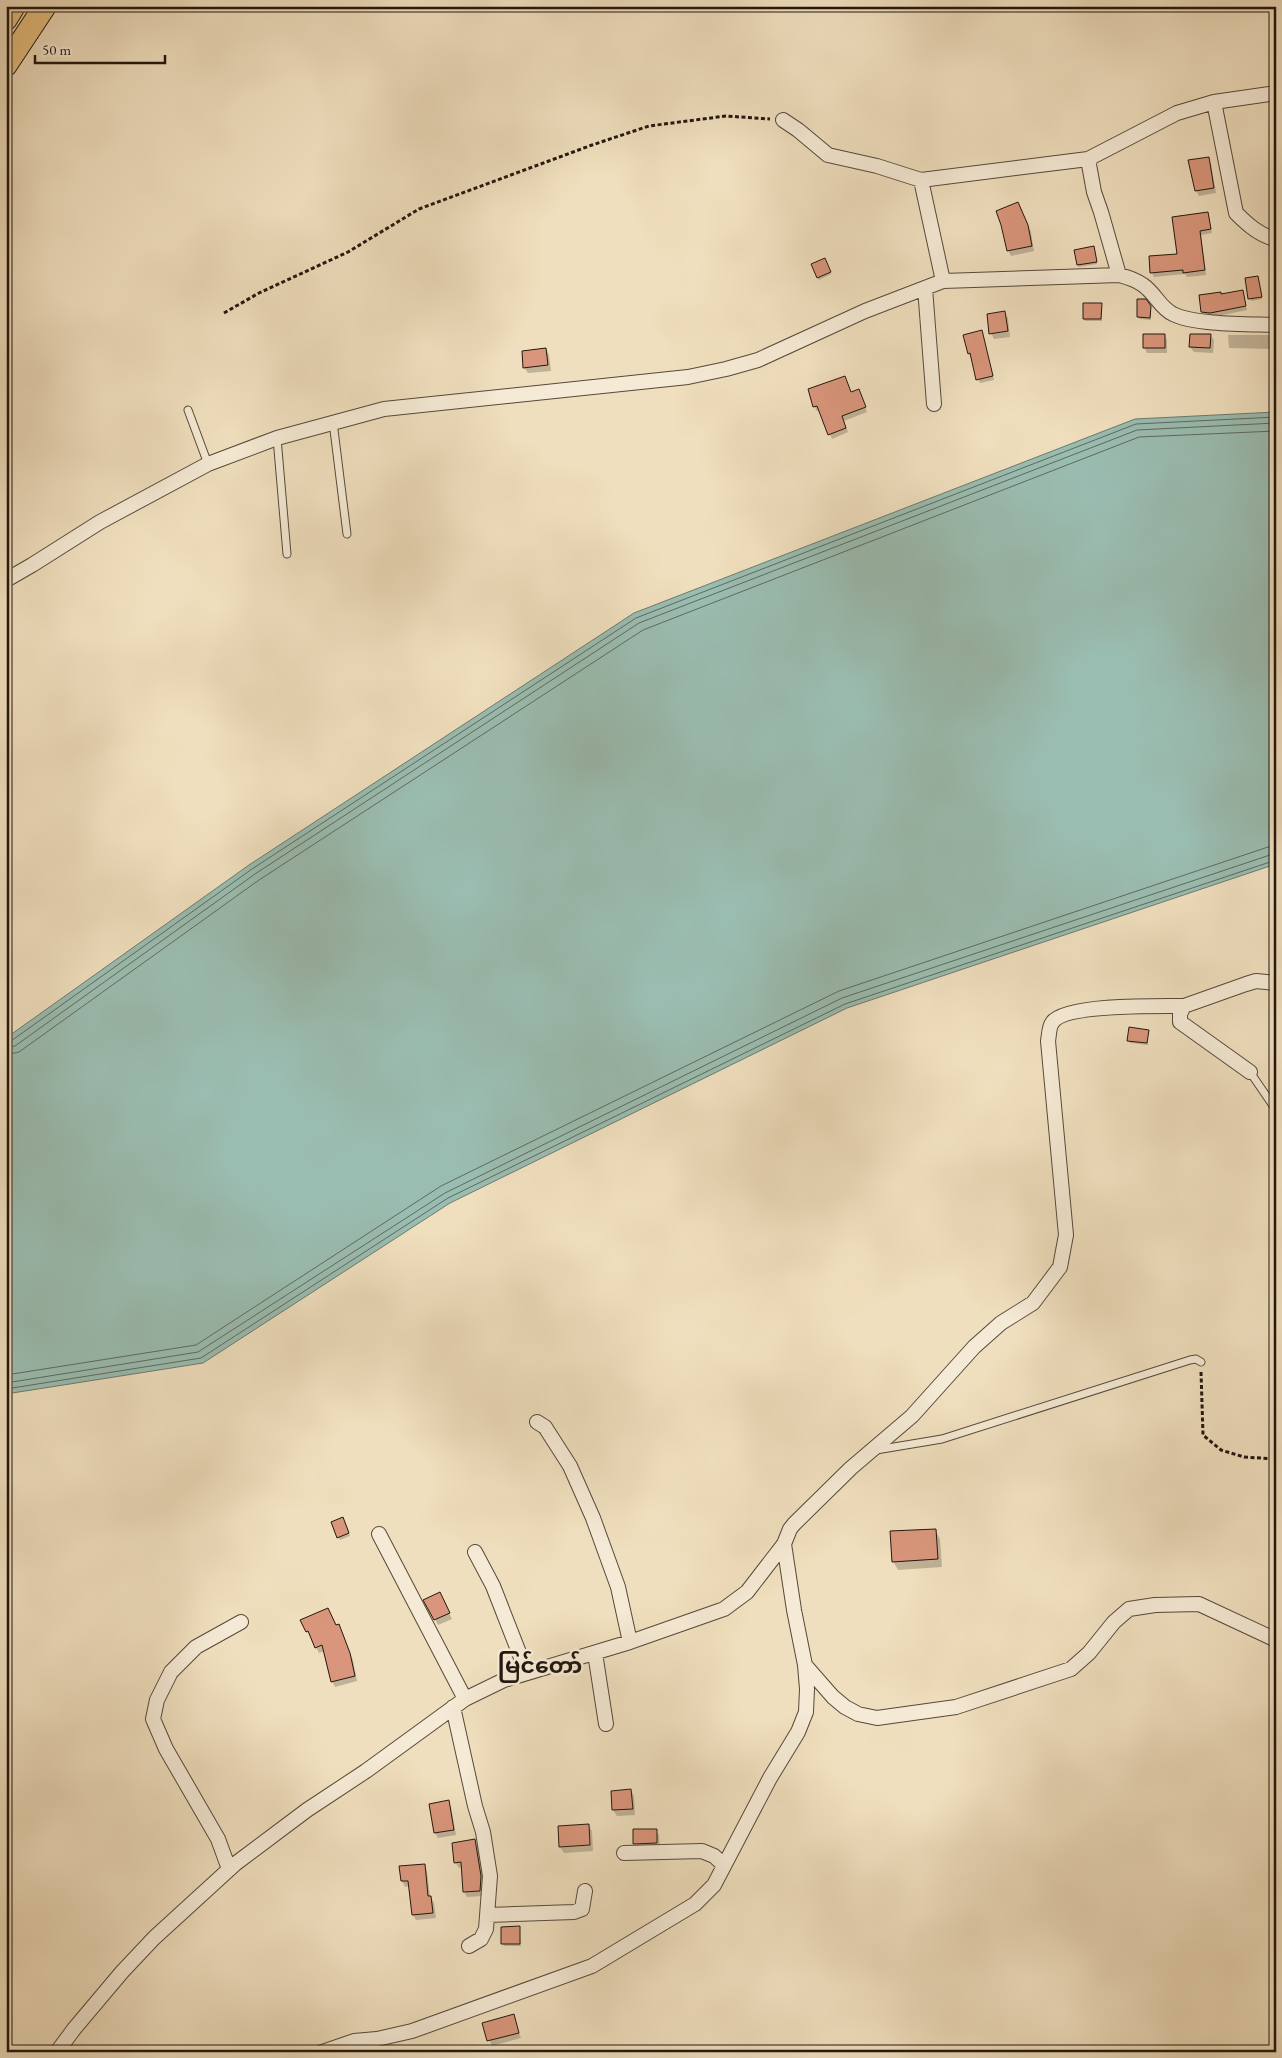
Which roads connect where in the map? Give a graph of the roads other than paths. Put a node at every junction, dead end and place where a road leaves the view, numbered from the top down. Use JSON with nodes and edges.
{"nodes":[{"id":1,"x":14,"y":6,"type":"edge"},
{"id":2,"x":45,"y":6,"type":"edge"},
{"id":3,"x":6,"y":19,"type":"edge"},
{"id":4,"x":6,"y":64,"type":"edge"},
{"id":5,"x":1276,"y":94,"type":"edge"},
{"id":6,"x":1214,"y":102,"type":"junction"},
{"id":7,"x":783,"y":120,"type":"road end"},
{"id":8,"x":1088,"y":159,"type":"junction"},
{"id":9,"x":921,"y":180,"type":"junction"},
{"id":10,"x":1276,"y":239,"type":"edge"},
{"id":11,"x":1119,"y":275,"type":"junction"},
{"id":12,"x":943,"y":281,"type":"junction"},
{"id":13,"x":925,"y":288,"type":"junction"},
{"id":14,"x":1276,"y":325,"type":"edge"},
{"id":15,"x":934,"y":404,"type":"dead end"},
{"id":16,"x":188,"y":410,"type":"dead end"},
{"id":17,"x":333,"y":422,"type":"junction"},
{"id":18,"x":277,"y":438,"type":"junction"},
{"id":19,"x":208,"y":464,"type":"junction"},
{"id":20,"x":347,"y":534,"type":"dead end"},
{"id":21,"x":287,"y":554,"type":"dead end"},
{"id":22,"x":6,"y":580,"type":"edge"},
{"id":23,"x":1276,"y":983,"type":"edge"},
{"id":24,"x":1184,"y":1006,"type":"junction"},
{"id":25,"x":1250,"y":1072,"type":"joint"},
{"id":26,"x":1276,"y":1110,"type":"edge"},
{"id":27,"x":1201,"y":1362,"type":"road end"},
{"id":28,"x":537,"y":1422,"type":"dead end"},
{"id":29,"x":871,"y":1451,"type":"junction"},
{"id":30,"x":379,"y":1534,"type":"dead end"},
{"id":31,"x":784,"y":1544,"type":"junction"},
{"id":32,"x":475,"y":1552,"type":"dead end"},
{"id":33,"x":241,"y":1622,"type":"dead end"},
{"id":34,"x":1274,"y":1639,"type":"dead end"},
{"id":35,"x":630,"y":1642,"type":"junction"},
{"id":36,"x":595,"y":1653,"type":"junction"},
{"id":37,"x":805,"y":1665,"type":"junction"},
{"id":38,"x":527,"y":1673,"type":"junction"},
{"id":39,"x":459,"y":1703,"type":"junction"},
{"id":40,"x":606,"y":1724,"type":"dead end"},
{"id":41,"x":624,"y":1853,"type":"dead end"},
{"id":42,"x":724,"y":1865,"type":"junction"},
{"id":43,"x":229,"y":1869,"type":"junction"},
{"id":44,"x":585,"y":1891,"type":"dead end"},
{"id":45,"x":488,"y":1915,"type":"junction"},
{"id":46,"x":469,"y":1946,"type":"dead end"},
{"id":47,"x":57,"y":2052,"type":"edge"},
{"id":48,"x":322,"y":2052,"type":"edge"}],
"edges":[{"from":1,"to":3,"type":"main road"},
{"from":2,"to":4,"type":"main road"},
{"from":5,"to":6,"type":"street"},
{"from":6,"to":8,"type":"street"},
{"from":6,"to":10,"type":"street"},
{"from":7,"to":9,"type":"street"},
{"from":8,"to":9,"type":"street"},
{"from":8,"to":11,"type":"street"},
{"from":9,"to":12,"type":"street"},
{"from":11,"to":12,"type":"street"},
{"from":11,"to":14,"type":"street"},
{"from":12,"to":13,"type":"street"},
{"from":13,"to":15,"type":"street"},
{"from":13,"to":17,"type":"street"},
{"from":16,"to":19,"type":"lane"},
{"from":17,"to":18,"type":"street"},
{"from":17,"to":20,"type":"lane"},
{"from":18,"to":19,"type":"street"},
{"from":18,"to":21,"type":"lane"},
{"from":19,"to":22,"type":"street"},
{"from":23,"to":24,"type":"street"},
{"from":24,"to":25,"type":"street"},
{"from":24,"to":29,"type":"street"},
{"from":25,"to":26,"type":"lane"},
{"from":27,"to":29,"type":"lane"},
{"from":28,"to":35,"type":"street"},
{"from":29,"to":31,"type":"street"},
{"from":30,"to":39,"type":"street"},
{"from":31,"to":35,"type":"street"},
{"from":31,"to":37,"type":"street"},
{"from":32,"to":38,"type":"street"},
{"from":33,"to":43,"type":"street"},
{"from":34,"to":37,"type":"street"},
{"from":35,"to":36,"type":"street"},
{"from":36,"to":38,"type":"street"},
{"from":36,"to":40,"type":"street"},
{"from":37,"to":42,"type":"street"},
{"from":38,"to":39,"type":"street"},
{"from":39,"to":43,"type":"street"},
{"from":39,"to":45,"type":"street"},
{"from":41,"to":42,"type":"street"},
{"from":42,"to":48,"type":"street"},
{"from":43,"to":47,"type":"street"},
{"from":44,"to":45,"type":"street"},
{"from":45,"to":46,"type":"street"}]}
